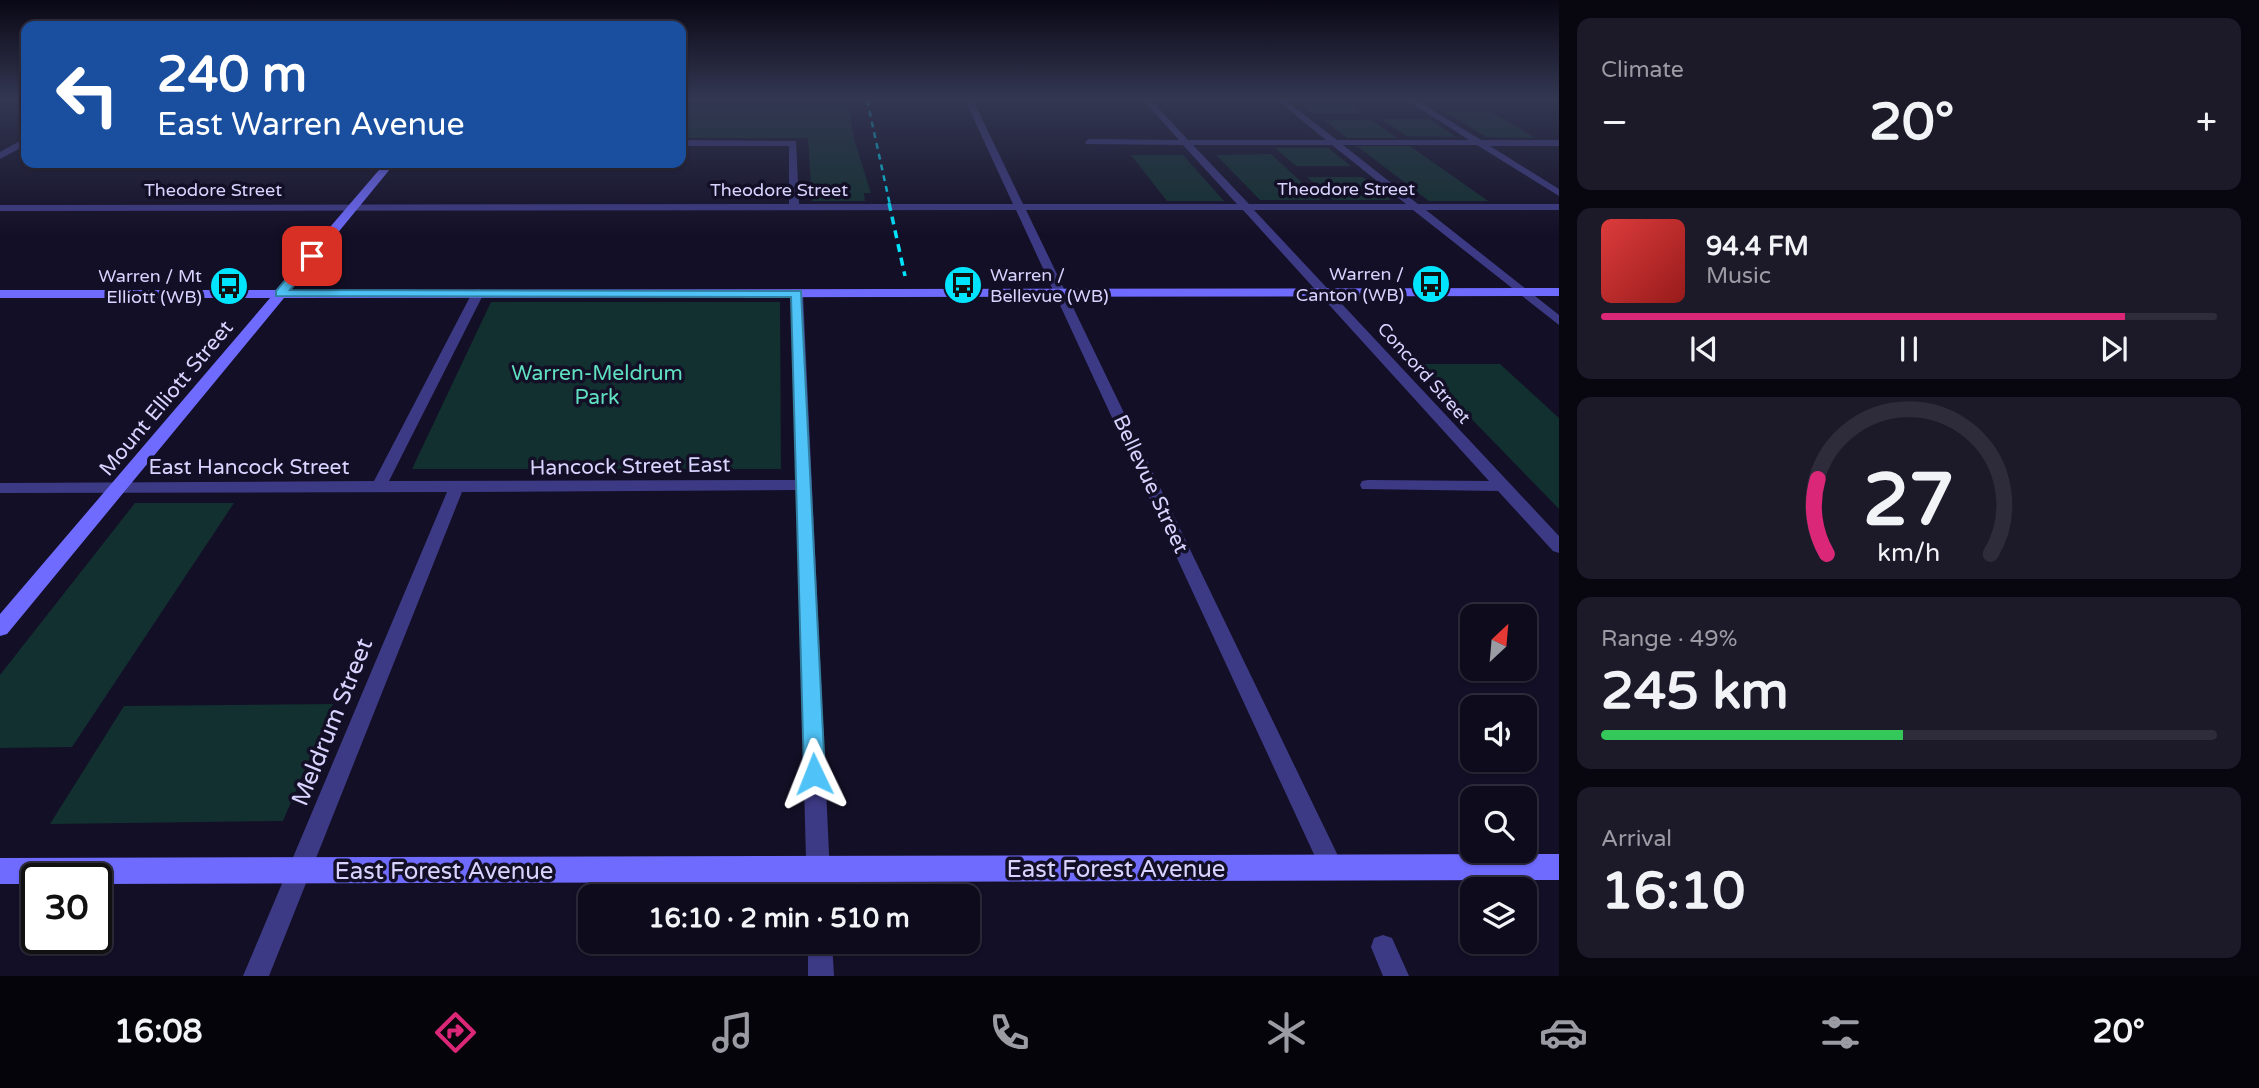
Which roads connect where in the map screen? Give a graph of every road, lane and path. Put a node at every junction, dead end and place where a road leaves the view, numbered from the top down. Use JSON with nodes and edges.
{"nodes":[{"id":1,"x":19,"y":146,"type":"edge"},
{"id":2,"x":793,"y":146,"type":"edge"},
{"id":3,"x":991,"y":146,"type":"edge"},
{"id":4,"x":1189,"y":146,"type":"edge"},
{"id":5,"x":1338,"y":146,"type":"edge"},
{"id":6,"x":1483,"y":146,"type":"edge"},
{"id":7,"x":0,"y":156,"type":"edge"},
{"id":8,"x":386,"y":168,"type":"edge"},
{"id":9,"x":1559,"y":193,"type":"edge"},
{"id":10,"x":1415,"y":206,"type":"junction"},
{"id":11,"x":794,"y":207,"type":"junction"},
{"id":12,"x":1020,"y":207,"type":"junction"},
{"id":13,"x":1246,"y":207,"type":"junction"},
{"id":14,"x":1559,"y":207,"type":"edge"},
{"id":15,"x":0,"y":208,"type":"edge"},
{"id":16,"x":353,"y":208,"type":"junction"},
{"id":17,"x":1327,"y":292,"type":"junction"},
{"id":18,"x":1523,"y":292,"type":"junction"},
{"id":19,"x":1559,"y":292,"type":"edge"},
{"id":20,"x":478,"y":293,"type":"junction"},
{"id":21,"x":797,"y":293,"type":"junction"},
{"id":22,"x":1061,"y":293,"type":"junction"},
{"id":23,"x":0,"y":294,"type":"edge"},
{"id":24,"x":281,"y":294,"type":"junction"},
{"id":25,"x":1559,"y":321,"type":"edge"},
{"id":26,"x":803,"y":485,"type":"junction"},
{"id":27,"x":1368,"y":485,"type":"dead end"},
{"id":28,"x":1503,"y":486,"type":"junction"},
{"id":29,"x":0,"y":488,"type":"edge"},
{"id":30,"x":117,"y":488,"type":"junction"},
{"id":31,"x":378,"y":488,"type":"junction"},
{"id":32,"x":456,"y":488,"type":"junction"},
{"id":33,"x":1559,"y":547,"type":"edge"},
{"id":34,"x":0,"y":628,"type":"edge"},
{"id":35,"x":1559,"y":867,"type":"edge"},
{"id":36,"x":1332,"y":868,"type":"junction"},
{"id":37,"x":299,"y":871,"type":"junction"},
{"id":38,"x":0,"y":872,"type":"edge"},
{"id":39,"x":818,"y":883,"type":"edge"},
{"id":40,"x":1383,"y":947,"type":"dead end"},
{"id":41,"x":820,"y":954,"type":"edge"},
{"id":42,"x":256,"y":976,"type":"edge"},
{"id":43,"x":821,"y":976,"type":"edge"},
{"id":44,"x":1396,"y":976,"type":"edge"}],
"edges":[{"from":1,"to":7,"type":"street"},
{"from":2,"to":11,"type":"street"},
{"from":3,"to":12,"type":"street","name":"Bellevue Street"},
{"from":4,"to":13,"type":"street","name":"Concord Street"},
{"from":5,"to":10,"type":"street"},
{"from":6,"to":9,"type":"street"},
{"from":8,"to":16,"type":"main road","name":"Mount Elliott Street"},
{"from":10,"to":13,"type":"street","name":"Theodore Street"},
{"from":10,"to":14,"type":"street","name":"Theodore Street"},
{"from":10,"to":18,"type":"street"},
{"from":11,"to":12,"type":"street","name":"Theodore Street"},
{"from":11,"to":16,"type":"street","name":"Theodore Street"},
{"from":12,"to":13,"type":"street","name":"Theodore Street"},
{"from":12,"to":22,"type":"street","name":"Bellevue Street"},
{"from":13,"to":17,"type":"street","name":"Concord Street"},
{"from":15,"to":16,"type":"street","name":"Theodore Street"},
{"from":16,"to":24,"type":"main road","name":"Mount Elliott Street"},
{"from":17,"to":18,"type":"main road"},
{"from":17,"to":22,"type":"main road"},
{"from":17,"to":28,"type":"street","name":"Concord Street"},
{"from":18,"to":19,"type":"main road"},
{"from":18,"to":25,"type":"street"},
{"from":20,"to":21,"type":"main road"},
{"from":20,"to":24,"type":"main road"},
{"from":20,"to":31,"type":"street"},
{"from":21,"to":22,"type":"main road"},
{"from":21,"to":26,"type":"street"},
{"from":22,"to":36,"type":"street","name":"Bellevue Street"},
{"from":23,"to":24,"type":"main road"},
{"from":24,"to":30,"type":"main road","name":"Mount Elliott Street"},
{"from":26,"to":32,"type":"street","name":"Hancock Street East"},
{"from":26,"to":39,"type":"street"},
{"from":27,"to":28,"type":"street"},
{"from":28,"to":33,"type":"street","name":"Concord Street"},
{"from":29,"to":30,"type":"street","name":"East Hancock Street"},
{"from":30,"to":31,"type":"street","name":"East Hancock Street"},
{"from":30,"to":34,"type":"main road","name":"Mount Elliott Street"},
{"from":31,"to":32,"type":"street","name":"East Hancock Street"},
{"from":32,"to":37,"type":"street","name":"Meldrum Street"},
{"from":35,"to":36,"type":"main road","name":"East Forest Avenue"},
{"from":36,"to":39,"type":"main road","name":"East Forest Avenue"},
{"from":37,"to":38,"type":"main road","name":"East Forest Avenue"},
{"from":37,"to":39,"type":"main road","name":"East Forest Avenue"},
{"from":37,"to":42,"type":"street","name":"Meldrum Street"},
{"from":40,"to":44,"type":"street"},
{"from":41,"to":43,"type":"street"}]}
